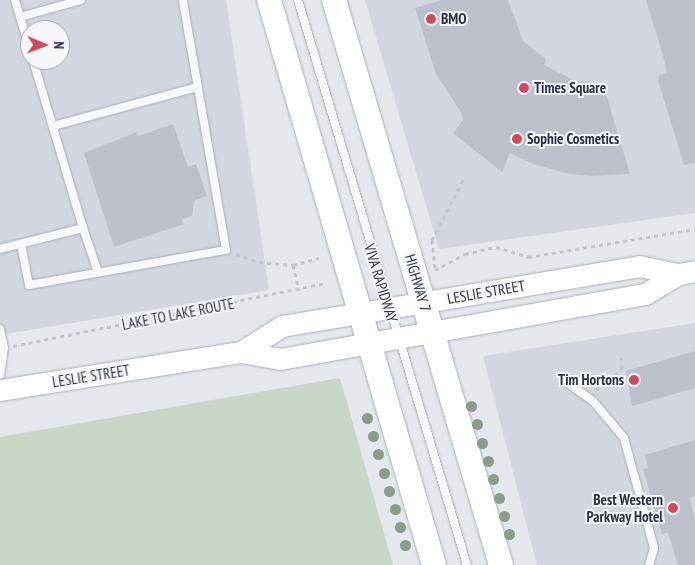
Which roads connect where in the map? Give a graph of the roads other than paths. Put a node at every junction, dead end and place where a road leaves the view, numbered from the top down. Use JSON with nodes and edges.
{"nodes":[{"id":1,"x":15,"y":0,"type":"edge"},
{"id":2,"x":80,"y":0,"type":"edge"},
{"id":3,"x":183,"y":0,"type":"edge"},
{"id":4,"x":269,"y":0,"type":"edge"},
{"id":5,"x":298,"y":0,"type":"edge"},
{"id":6,"x":334,"y":0,"type":"edge"},
{"id":7,"x":20,"y":17,"type":"junction"},
{"id":8,"x":21,"y":20,"type":"edge"},
{"id":9,"x":36,"y":70,"type":"edge"},
{"id":10,"x":198,"y":87,"type":"junction"},
{"id":11,"x":52,"y":126,"type":"junction"},
{"id":12,"x":83,"y":228,"type":"junction"},
{"id":13,"x":21,"y":244,"type":"junction"},
{"id":14,"x":0,"y":249,"type":"edge"},
{"id":15,"x":98,"y":272,"type":"junction"},
{"id":16,"x":686,"y":273,"type":"edge"},
{"id":17,"x":424,"y":302,"type":"junction"},
{"id":18,"x":389,"y":308,"type":"junction"},
{"id":19,"x":360,"y":313,"type":"junction"},
{"id":20,"x":0,"y":329,"type":"edge"},
{"id":21,"x":432,"y":332,"type":"junction"},
{"id":22,"x":398,"y":338,"type":"junction"},
{"id":23,"x":369,"y":343,"type":"junction"},
{"id":24,"x":242,"y":352,"type":"junction"},
{"id":25,"x":0,"y":375,"type":"edge"},
{"id":26,"x":566,"y":382,"type":"dead end"},
{"id":27,"x":0,"y":390,"type":"edge"},
{"id":28,"x":434,"y":565,"type":"edge"},
{"id":29,"x":466,"y":565,"type":"edge"},
{"id":30,"x":501,"y":565,"type":"edge"},
{"id":31,"x":649,"y":565,"type":"edge"}],
"edges":[{"from":1,"to":7,"type":"lane"},
{"from":2,"to":7,"type":"lane"},
{"from":3,"to":10,"type":"lane"},
{"from":4,"to":19,"type":"main road"},
{"from":5,"to":18,"type":"lane","name":"VIVA RAPIDWAY"},
{"from":6,"to":17,"type":"main road","name":"HIGHWAY 7"},
{"from":7,"to":8,"type":"lane"},
{"from":9,"to":11,"type":"lane"},
{"from":10,"to":11,"type":"lane"},
{"from":10,"to":15,"type":"lane"},
{"from":11,"to":12,"type":"lane"},
{"from":12,"to":13,"type":"lane"},
{"from":12,"to":15,"type":"lane"},
{"from":13,"to":14,"type":"lane"},
{"from":13,"to":15,"type":"lane"},
{"from":16,"to":17,"type":"main road","name":"LESLIE STREET"},
{"from":16,"to":21,"type":"main road","name":"LESLIE STREET"},
{"from":17,"to":18,"type":"main road","name":"LESLIE STREET"},
{"from":17,"to":21,"type":"main road","name":"HIGHWAY 7"},
{"from":18,"to":19,"type":"main road","name":"LESLIE STREET"},
{"from":18,"to":22,"type":"lane","name":"VIVA RAPIDWAY"},
{"from":19,"to":23,"type":"main road"},
{"from":19,"to":24,"type":"main road","name":"LESLIE STREET"},
{"from":20,"to":25,"type":"lane"},
{"from":21,"to":22,"type":"main road","name":"LESLIE STREET"},
{"from":21,"to":30,"type":"main road","name":"HIGHWAY 7"},
{"from":22,"to":23,"type":"main road","name":"LESLIE STREET"},
{"from":22,"to":29,"type":"lane","name":"VIVA RAPIDWAY"},
{"from":23,"to":24,"type":"main road","name":"LESLIE STREET"},
{"from":23,"to":28,"type":"main road"},
{"from":24,"to":27,"type":"main road","name":"LESLIE STREET"},
{"from":26,"to":31,"type":"lane"}]}
